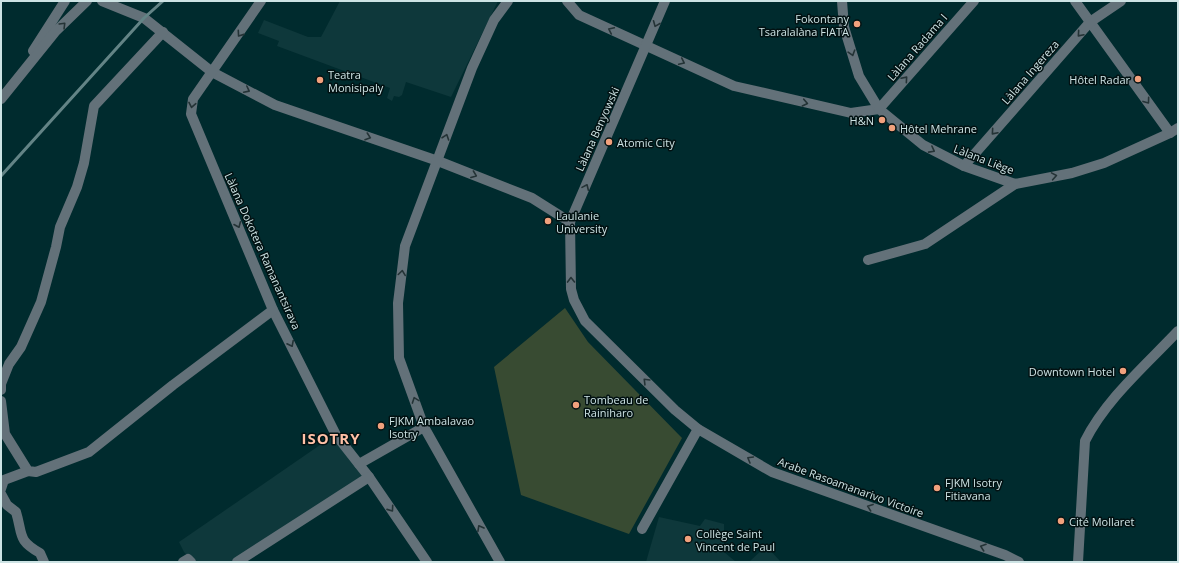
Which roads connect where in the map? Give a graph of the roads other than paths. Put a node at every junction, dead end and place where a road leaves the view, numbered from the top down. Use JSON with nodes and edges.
{"nodes":[{"id":1,"x":65,"y":1,"type":"edge"},
{"id":2,"x":87,"y":1,"type":"edge"},
{"id":3,"x":102,"y":1,"type":"edge"},
{"id":4,"x":261,"y":1,"type":"edge"},
{"id":5,"x":508,"y":1,"type":"edge"},
{"id":6,"x":567,"y":1,"type":"edge"},
{"id":7,"x":665,"y":1,"type":"edge"},
{"id":8,"x":842,"y":1,"type":"edge"},
{"id":9,"x":974,"y":1,"type":"edge"},
{"id":10,"x":1075,"y":1,"type":"edge"},
{"id":11,"x":1121,"y":1,"type":"edge"},
{"id":12,"x":114,"y":4,"type":"edge"},
{"id":13,"x":1090,"y":22,"type":"junction"},
{"id":14,"x":163,"y":32,"type":"junction"},
{"id":15,"x":647,"y":46,"type":"junction"},
{"id":16,"x":212,"y":72,"type":"junction"},
{"id":17,"x":10,"y":87,"type":"junction"},
{"id":18,"x":1,"y":99,"type":"edge"},
{"id":19,"x":879,"y":109,"type":"junction"},
{"id":20,"x":1174,"y":131,"type":"edge"},
{"id":21,"x":438,"y":161,"type":"junction"},
{"id":22,"x":964,"y":166,"type":"junction"},
{"id":23,"x":1015,"y":184,"type":"junction"},
{"id":24,"x":570,"y":222,"type":"junction"},
{"id":25,"x":868,"y":260,"type":"dead end"},
{"id":26,"x":274,"y":310,"type":"junction"},
{"id":27,"x":1178,"y":331,"type":"edge"},
{"id":28,"x":1,"y":390,"type":"edge"},
{"id":29,"x":1,"y":401,"type":"edge"},
{"id":30,"x":424,"y":427,"type":"junction"},
{"id":31,"x":698,"y":429,"type":"junction"},
{"id":32,"x":359,"y":464,"type":"junction"},
{"id":33,"x":28,"y":471,"type":"junction"},
{"id":34,"x":368,"y":477,"type":"junction"},
{"id":35,"x":1,"y":489,"type":"edge"},
{"id":36,"x":1,"y":494,"type":"edge"},
{"id":37,"x":642,"y":529,"type":"dead end"},
{"id":38,"x":44,"y":562,"type":"edge"},
{"id":39,"x":183,"y":562,"type":"edge"},
{"id":40,"x":190,"y":562,"type":"edge"},
{"id":41,"x":237,"y":562,"type":"edge"},
{"id":42,"x":427,"y":562,"type":"edge"},
{"id":43,"x":500,"y":562,"type":"edge"},
{"id":44,"x":1019,"y":562,"type":"edge"},
{"id":45,"x":1078,"y":562,"type":"edge"}],
"edges":[{"from":1,"to":17,"type":"street"},
{"from":17,"to":2,"type":"street","one_way":true},
{"from":3,"to":12,"type":"street"},
{"from":4,"to":16,"type":"street","name":"Làlana Dokotera Ramanantsirava","one_way":true},
{"from":21,"to":5,"type":"street","one_way":true},
{"from":15,"to":6,"type":"street","one_way":true},
{"from":7,"to":15,"type":"street","name":"Làlana Benyowski","one_way":true},
{"from":8,"to":19,"type":"street","name":"Làlana Liège","one_way":true},
{"from":19,"to":9,"type":"street","name":"Làlana Radama I","one_way":true},
{"from":10,"to":13,"type":"street"},
{"from":11,"to":13,"type":"street","name":"Làlana Ingereza"},
{"from":12,"to":14,"type":"street"},
{"from":13,"to":20,"type":"street","one_way":true},
{"from":13,"to":22,"type":"street","name":"Làlana Ingereza","one_way":true},
{"from":14,"to":16,"type":"street"},
{"from":14,"to":28,"type":"street"},
{"from":15,"to":19,"type":"street","one_way":true},
{"from":24,"to":15,"type":"street","name":"Làlana Benyowski","one_way":true},
{"from":16,"to":21,"type":"street","one_way":true},
{"from":16,"to":26,"type":"street","name":"Làlana Dokotera Ramanantsirava","one_way":true},
{"from":17,"to":18,"type":"street"},
{"from":19,"to":22,"type":"street","name":"Làlana Liège","one_way":true},
{"from":23,"to":20,"type":"street","name":"Làlana Liège","one_way":true},
{"from":21,"to":24,"type":"street","one_way":true},
{"from":30,"to":21,"type":"street","one_way":true},
{"from":22,"to":23,"type":"street","name":"Làlana Liège"},
{"from":23,"to":25,"type":"street"},
{"from":31,"to":24,"type":"street","name":"Arabe Rasoamanarivo Victoire","one_way":true},
{"from":26,"to":32,"type":"street","name":"Làlana Dokotera Ramanantsirava","one_way":true},
{"from":26,"to":33,"type":"street"},
{"from":27,"to":45,"type":"street"},
{"from":29,"to":33,"type":"street"},
{"from":30,"to":32,"type":"street"},
{"from":43,"to":30,"type":"street","one_way":true},
{"from":31,"to":37,"type":"street"},
{"from":44,"to":31,"type":"street","name":"Arabe Rasoamanarivo Victoire","one_way":true},
{"from":32,"to":34,"type":"street","name":"Làlana Dokotera Ramanantsirava"},
{"from":33,"to":35,"type":"street"},
{"from":34,"to":41,"type":"street"},
{"from":34,"to":42,"type":"street","name":"Làlana Dokotera Ramanantsirava","one_way":true},
{"from":36,"to":38,"type":"street"},
{"from":39,"to":40,"type":"street"}]}
